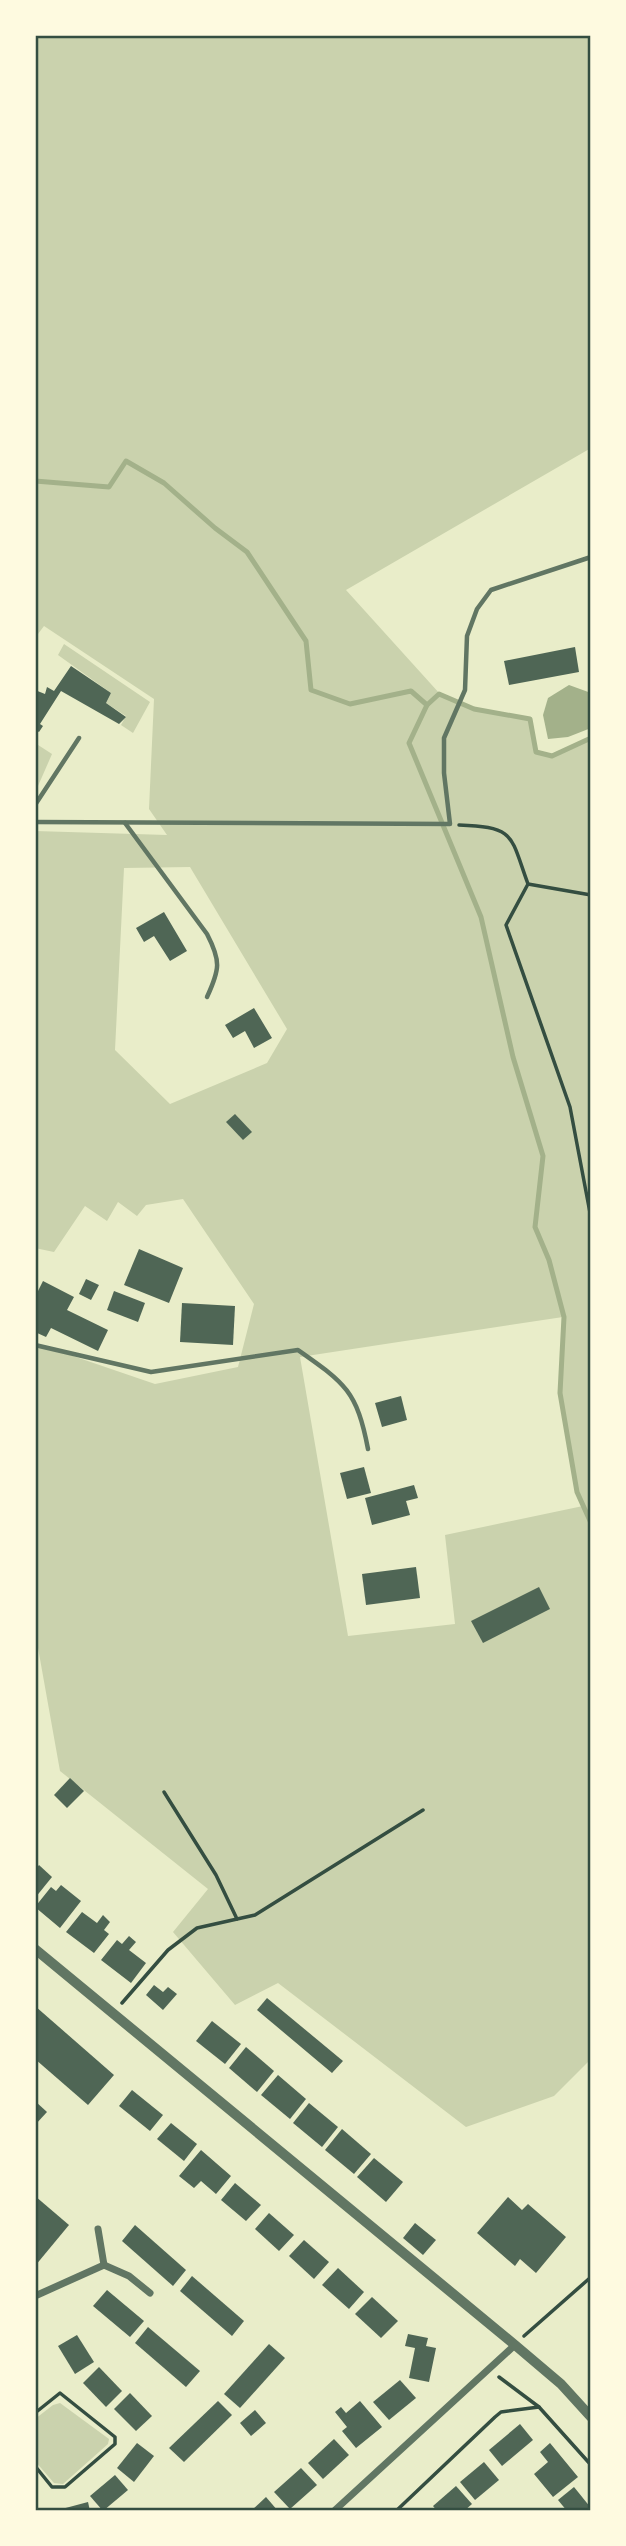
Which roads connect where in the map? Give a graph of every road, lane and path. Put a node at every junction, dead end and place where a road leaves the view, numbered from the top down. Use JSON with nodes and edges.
{"nodes":[{"id":1,"x":591,"y":557,"type":"edge"},
{"id":2,"x":79,"y":738,"type":"dead end"},
{"id":3,"x":35,"y":805,"type":"edge"},
{"id":4,"x":35,"y":822,"type":"edge"},
{"id":5,"x":125,"y":822,"type":"junction"},
{"id":6,"x":450,"y":824,"type":"junction"},
{"id":7,"x":527,"y":884,"type":"junction"},
{"id":8,"x":591,"y":895,"type":"edge"},
{"id":9,"x":207,"y":997,"type":"dead end"},
{"id":10,"x":591,"y":1217,"type":"edge"},
{"id":11,"x":35,"y":1345,"type":"edge"},
{"id":12,"x":368,"y":1449,"type":"dead end"},
{"id":13,"x":164,"y":1792,"type":"dead end"},
{"id":14,"x":423,"y":1811,"type":"dead end"},
{"id":15,"x":237,"y":1919,"type":"junction"},
{"id":16,"x":35,"y":1949,"type":"edge"},
{"id":17,"x":114,"y":2012,"type":"junction"},
{"id":18,"x":98,"y":2229,"type":"dead end"},
{"id":19,"x":104,"y":2265,"type":"junction"},
{"id":20,"x":591,"y":2277,"type":"edge"},
{"id":21,"x":150,"y":2294,"type":"dead end"},
{"id":22,"x":35,"y":2295,"type":"edge"},
{"id":23,"x":514,"y":2345,"type":"junction"},
{"id":24,"x":489,"y":2369,"type":"junction"},
{"id":25,"x":539,"y":2407,"type":"junction"},
{"id":26,"x":35,"y":2413,"type":"edge"},
{"id":27,"x":591,"y":2417,"type":"edge"},
{"id":28,"x":591,"y":2465,"type":"edge"},
{"id":29,"x":35,"y":2466,"type":"edge"},
{"id":30,"x":334,"y":2511,"type":"edge"},
{"id":31,"x":396,"y":2511,"type":"edge"}],
"edges":[{"from":1,"to":6,"type":"lane"},
{"from":2,"to":3,"type":"lane"},
{"from":4,"to":5,"type":"lane"},
{"from":5,"to":6,"type":"lane"},
{"from":5,"to":9,"type":"lane"},
{"from":6,"to":7,"type":"path"},
{"from":7,"to":8,"type":"path"},
{"from":7,"to":10,"type":"path"},
{"from":11,"to":12,"type":"lane"},
{"from":13,"to":15,"type":"path"},
{"from":14,"to":15,"type":"path"},
{"from":15,"to":17,"type":"path"},
{"from":16,"to":17,"type":"street"},
{"from":17,"to":23,"type":"street"},
{"from":18,"to":19,"type":"street"},
{"from":19,"to":21,"type":"street"},
{"from":19,"to":22,"type":"street"},
{"from":20,"to":23,"type":"path"},
{"from":23,"to":24,"type":"street"},
{"from":23,"to":27,"type":"street"},
{"from":24,"to":25,"type":"path"},
{"from":24,"to":30,"type":"street"},
{"from":25,"to":28,"type":"path"},
{"from":25,"to":31,"type":"path"},
{"from":26,"to":29,"type":"path"}]}
